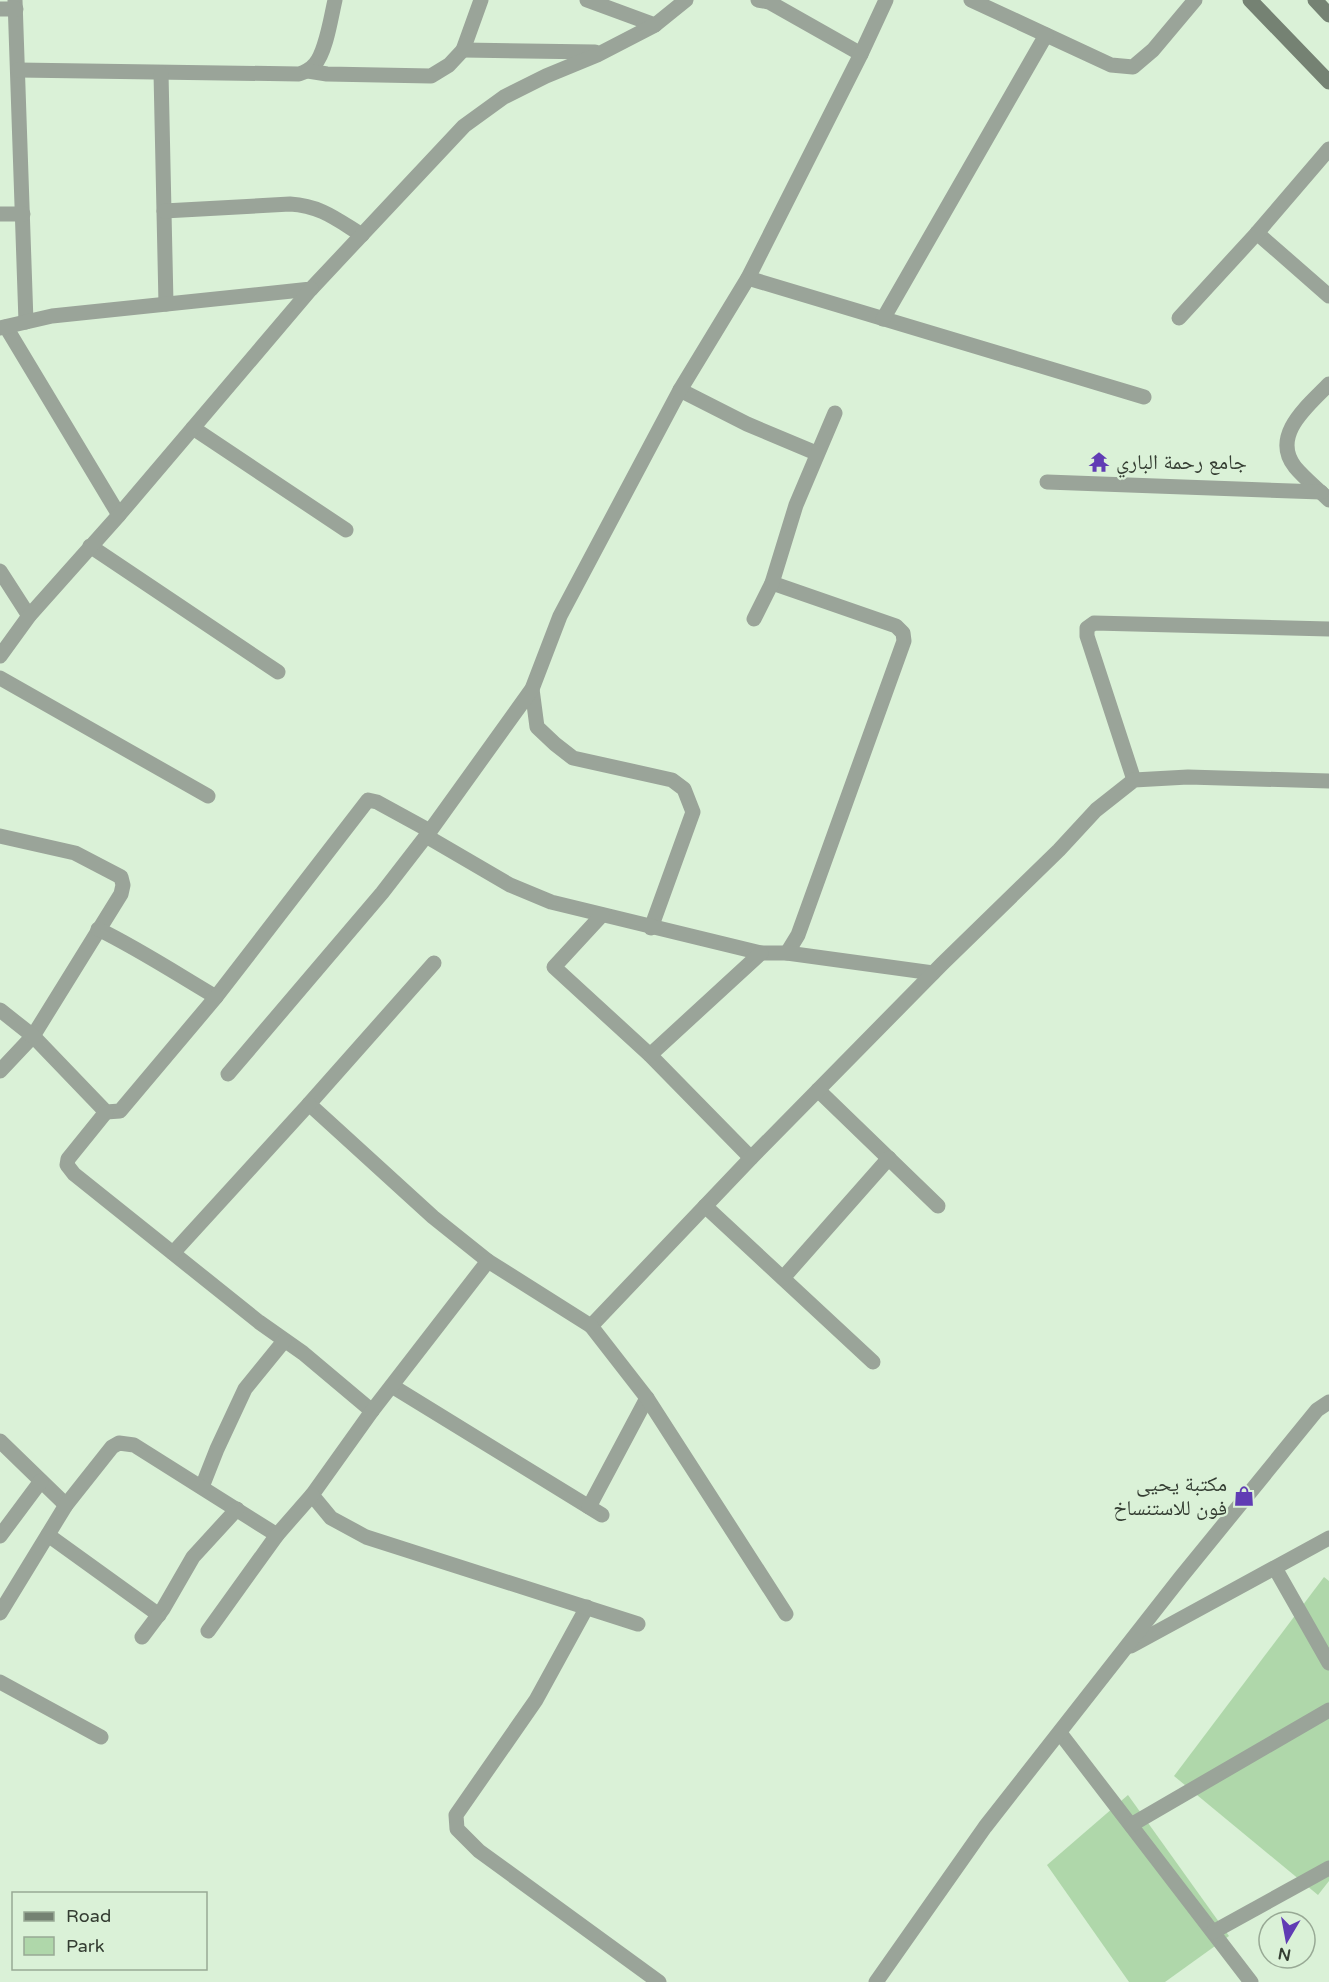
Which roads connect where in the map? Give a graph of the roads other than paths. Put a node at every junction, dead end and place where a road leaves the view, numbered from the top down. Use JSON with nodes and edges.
{"nodes":[{"id":1,"x":335,"y":0,"type":"edge"},
{"id":2,"x":481,"y":0,"type":"edge"},
{"id":3,"x":587,"y":0,"type":"edge"},
{"id":4,"x":686,"y":0,"type":"edge"},
{"id":5,"x":758,"y":0,"type":"edge"},
{"id":6,"x":886,"y":0,"type":"edge"},
{"id":7,"x":971,"y":0,"type":"edge"},
{"id":8,"x":1195,"y":0,"type":"edge"},
{"id":9,"x":1250,"y":0,"type":"edge"},
{"id":10,"x":1315,"y":0,"type":"edge"},
{"id":11,"x":16,"y":5,"type":"edge"},
{"id":12,"x":0,"y":9,"type":"edge"},
{"id":13,"x":1329,"y":15,"type":"edge"},
{"id":14,"x":655,"y":25,"type":"junction"},
{"id":15,"x":1046,"y":35,"type":"junction"},
{"id":16,"x":463,"y":50,"type":"junction"},
{"id":17,"x":603,"y":52,"type":"junction"},
{"id":18,"x":861,"y":54,"type":"junction"},
{"id":19,"x":18,"y":70,"type":"junction"},
{"id":20,"x":308,"y":70,"type":"junction"},
{"id":21,"x":161,"y":73,"type":"junction"},
{"id":22,"x":1329,"y":82,"type":"edge"},
{"id":23,"x":1329,"y":149,"type":"edge"},
{"id":24,"x":164,"y":211,"type":"junction"},
{"id":25,"x":0,"y":214,"type":"edge"},
{"id":26,"x":23,"y":214,"type":"junction"},
{"id":27,"x":1257,"y":233,"type":"junction"},
{"id":28,"x":362,"y":235,"type":"junction"},
{"id":29,"x":748,"y":278,"type":"junction"},
{"id":30,"x":311,"y":288,"type":"junction"},
{"id":31,"x":1329,"y":296,"type":"edge"},
{"id":32,"x":166,"y":304,"type":"junction"},
{"id":33,"x":883,"y":318,"type":"junction"},
{"id":34,"x":1179,"y":318,"type":"dead end"},
{"id":35,"x":26,"y":322,"type":"junction"},
{"id":36,"x":3,"y":327,"type":"edge"},
{"id":37,"x":1329,"y":384,"type":"edge"},
{"id":38,"x":680,"y":390,"type":"junction"},
{"id":39,"x":1144,"y":397,"type":"dead end"},
{"id":40,"x":835,"y":413,"type":"dead end"},
{"id":41,"x":194,"y":428,"type":"junction"},
{"id":42,"x":816,"y":453,"type":"junction"},
{"id":43,"x":1047,"y":482,"type":"dead end"},
{"id":44,"x":1325,"y":496,"type":"edge"},
{"id":45,"x":119,"y":515,"type":"junction"},
{"id":46,"x":346,"y":530,"type":"dead end"},
{"id":47,"x":90,"y":546,"type":"junction"},
{"id":48,"x":0,"y":571,"type":"edge"},
{"id":49,"x":772,"y":583,"type":"junction"},
{"id":50,"x":29,"y":616,"type":"junction"},
{"id":51,"x":754,"y":619,"type":"dead end"},
{"id":52,"x":1329,"y":629,"type":"edge"},
{"id":53,"x":0,"y":656,"type":"edge"},
{"id":54,"x":278,"y":672,"type":"dead end"},
{"id":55,"x":0,"y":678,"type":"edge"},
{"id":56,"x":532,"y":689,"type":"junction"},
{"id":57,"x":1134,"y":780,"type":"junction"},
{"id":58,"x":1329,"y":781,"type":"edge"},
{"id":59,"x":208,"y":796,"type":"dead end"},
{"id":60,"x":428,"y":834,"type":"junction"},
{"id":61,"x":0,"y":836,"type":"edge"},
{"id":62,"x":602,"y":915,"type":"junction"},
{"id":63,"x":651,"y":928,"type":"junction"},
{"id":64,"x":98,"y":929,"type":"junction"},
{"id":65,"x":761,"y":953,"type":"junction"},
{"id":66,"x":787,"y":953,"type":"junction"},
{"id":67,"x":434,"y":963,"type":"dead end"},
{"id":68,"x":933,"y":973,"type":"junction"},
{"id":69,"x":216,"y":996,"type":"junction"},
{"id":70,"x":0,"y":1010,"type":"edge"},
{"id":71,"x":33,"y":1036,"type":"junction"},
{"id":72,"x":650,"y":1055,"type":"junction"},
{"id":73,"x":0,"y":1071,"type":"edge"},
{"id":74,"x":228,"y":1074,"type":"dead end"},
{"id":75,"x":818,"y":1090,"type":"junction"},
{"id":76,"x":309,"y":1104,"type":"junction"},
{"id":77,"x":106,"y":1112,"type":"junction"},
{"id":78,"x":751,"y":1158,"type":"junction"},
{"id":79,"x":889,"y":1158,"type":"junction"},
{"id":80,"x":705,"y":1206,"type":"junction"},
{"id":81,"x":938,"y":1206,"type":"dead end"},
{"id":82,"x":173,"y":1253,"type":"junction"},
{"id":83,"x":488,"y":1261,"type":"junction"},
{"id":84,"x":783,"y":1278,"type":"junction"},
{"id":85,"x":591,"y":1326,"type":"junction"},
{"id":86,"x":284,"y":1341,"type":"junction"},
{"id":87,"x":873,"y":1362,"type":"dead end"},
{"id":88,"x":392,"y":1386,"type":"junction"},
{"id":89,"x":647,"y":1398,"type":"junction"},
{"id":90,"x":1329,"y":1402,"type":"edge"},
{"id":91,"x":372,"y":1411,"type":"junction"},
{"id":92,"x":0,"y":1441,"type":"edge"},
{"id":93,"x":41,"y":1481,"type":"junction"},
{"id":94,"x":202,"y":1488,"type":"junction"},
{"id":95,"x":312,"y":1495,"type":"junction"},
{"id":96,"x":66,"y":1504,"type":"junction"},
{"id":97,"x":237,"y":1509,"type":"junction"},
{"id":98,"x":48,"y":1535,"type":"junction"},
{"id":99,"x":277,"y":1535,"type":"junction"},
{"id":100,"x":0,"y":1536,"type":"edge"},
{"id":101,"x":1329,"y":1538,"type":"edge"},
{"id":102,"x":1275,"y":1568,"type":"junction"},
{"id":103,"x":588,"y":1607,"type":"junction"},
{"id":104,"x":0,"y":1613,"type":"edge"},
{"id":105,"x":786,"y":1614,"type":"dead end"},
{"id":106,"x":159,"y":1615,"type":"junction"},
{"id":107,"x":638,"y":1624,"type":"dead end"},
{"id":108,"x":208,"y":1631,"type":"dead end"},
{"id":109,"x":142,"y":1637,"type":"dead end"},
{"id":110,"x":1126,"y":1649,"type":"junction"},
{"id":111,"x":1329,"y":1664,"type":"edge"},
{"id":112,"x":0,"y":1682,"type":"edge"},
{"id":113,"x":1329,"y":1710,"type":"edge"},
{"id":114,"x":1060,"y":1732,"type":"junction"},
{"id":115,"x":101,"y":1737,"type":"dead end"},
{"id":116,"x":1131,"y":1825,"type":"junction"},
{"id":117,"x":1329,"y":1868,"type":"edge"},
{"id":118,"x":1213,"y":1932,"type":"junction"},
{"id":119,"x":659,"y":1982,"type":"edge"},
{"id":120,"x":876,"y":1982,"type":"edge"},
{"id":121,"x":1251,"y":1982,"type":"edge"}],
"edges":[{"from":1,"to":20,"type":"street"},
{"from":2,"to":16,"type":"street"},
{"from":3,"to":14,"type":"street"},
{"from":4,"to":14,"type":"street"},
{"from":5,"to":18,"type":"street"},
{"from":6,"to":18,"type":"street"},
{"from":7,"to":15,"type":"street"},
{"from":8,"to":15,"type":"street"},
{"from":9,"to":22,"type":"main road"},
{"from":10,"to":13,"type":"main road"},
{"from":11,"to":12,"type":"street"},
{"from":11,"to":19,"type":"street"},
{"from":14,"to":17,"type":"street"},
{"from":15,"to":33,"type":"street"},
{"from":16,"to":17,"type":"street"},
{"from":16,"to":20,"type":"street"},
{"from":17,"to":28,"type":"street"},
{"from":18,"to":29,"type":"street"},
{"from":19,"to":21,"type":"street"},
{"from":19,"to":26,"type":"street"},
{"from":20,"to":21,"type":"street"},
{"from":21,"to":24,"type":"street"},
{"from":23,"to":27,"type":"street"},
{"from":24,"to":28,"type":"street"},
{"from":24,"to":32,"type":"street"},
{"from":25,"to":26,"type":"street"},
{"from":26,"to":35,"type":"street"},
{"from":27,"to":31,"type":"street"},
{"from":27,"to":34,"type":"street"},
{"from":28,"to":30,"type":"street"},
{"from":29,"to":33,"type":"street"},
{"from":29,"to":38,"type":"street"},
{"from":30,"to":32,"type":"street"},
{"from":30,"to":41,"type":"street"},
{"from":32,"to":35,"type":"street"},
{"from":33,"to":39,"type":"street"},
{"from":35,"to":36,"type":"street"},
{"from":36,"to":45,"type":"street"},
{"from":37,"to":44,"type":"street"},
{"from":38,"to":42,"type":"street"},
{"from":38,"to":56,"type":"street"},
{"from":40,"to":42,"type":"street"},
{"from":41,"to":45,"type":"street"},
{"from":41,"to":46,"type":"street"},
{"from":42,"to":49,"type":"street"},
{"from":43,"to":44,"type":"street"},
{"from":45,"to":47,"type":"street"},
{"from":47,"to":50,"type":"street"},
{"from":47,"to":54,"type":"street"},
{"from":48,"to":50,"type":"street"},
{"from":49,"to":51,"type":"street"},
{"from":49,"to":66,"type":"street"},
{"from":50,"to":53,"type":"street"},
{"from":52,"to":57,"type":"street"},
{"from":55,"to":59,"type":"street"},
{"from":56,"to":60,"type":"street"},
{"from":56,"to":63,"type":"street"},
{"from":57,"to":58,"type":"street"},
{"from":57,"to":68,"type":"street"},
{"from":60,"to":62,"type":"street"},
{"from":60,"to":69,"type":"street"},
{"from":60,"to":74,"type":"street"},
{"from":61,"to":64,"type":"street"},
{"from":62,"to":63,"type":"street"},
{"from":62,"to":72,"type":"street"},
{"from":63,"to":65,"type":"street"},
{"from":64,"to":69,"type":"street"},
{"from":64,"to":71,"type":"street"},
{"from":65,"to":66,"type":"street"},
{"from":65,"to":72,"type":"street"},
{"from":66,"to":68,"type":"street"},
{"from":67,"to":76,"type":"street"},
{"from":68,"to":75,"type":"street"},
{"from":69,"to":77,"type":"street"},
{"from":70,"to":71,"type":"street"},
{"from":71,"to":73,"type":"street"},
{"from":71,"to":77,"type":"street"},
{"from":72,"to":78,"type":"street"},
{"from":75,"to":78,"type":"street"},
{"from":75,"to":79,"type":"street"},
{"from":76,"to":82,"type":"street"},
{"from":76,"to":83,"type":"street"},
{"from":77,"to":82,"type":"street"},
{"from":78,"to":80,"type":"street"},
{"from":79,"to":81,"type":"street"},
{"from":79,"to":84,"type":"street"},
{"from":80,"to":84,"type":"street"},
{"from":80,"to":85,"type":"street"},
{"from":82,"to":86,"type":"street"},
{"from":83,"to":85,"type":"street"},
{"from":83,"to":88,"type":"street"},
{"from":84,"to":87,"type":"street"},
{"from":85,"to":89,"type":"street"},
{"from":86,"to":91,"type":"street"},
{"from":86,"to":94,"type":"street"},
{"from":88,"to":89,"type":"street"},
{"from":88,"to":91,"type":"street"},
{"from":89,"to":105,"type":"street"},
{"from":90,"to":110,"type":"street"},
{"from":91,"to":95,"type":"street"},
{"from":92,"to":93,"type":"street"},
{"from":93,"to":96,"type":"street"},
{"from":93,"to":100,"type":"street"},
{"from":94,"to":96,"type":"street"},
{"from":94,"to":97,"type":"street"},
{"from":95,"to":99,"type":"street"},
{"from":95,"to":103,"type":"street"},
{"from":96,"to":98,"type":"street"},
{"from":97,"to":99,"type":"street"},
{"from":97,"to":106,"type":"street"},
{"from":98,"to":104,"type":"street"},
{"from":98,"to":106,"type":"street"},
{"from":99,"to":108,"type":"street"},
{"from":101,"to":102,"type":"street"},
{"from":102,"to":110,"type":"street"},
{"from":102,"to":111,"type":"street"},
{"from":103,"to":107,"type":"street"},
{"from":103,"to":119,"type":"street"},
{"from":106,"to":109,"type":"street"},
{"from":110,"to":114,"type":"street"},
{"from":112,"to":115,"type":"street"},
{"from":113,"to":116,"type":"street"},
{"from":114,"to":116,"type":"street"},
{"from":114,"to":120,"type":"street"},
{"from":116,"to":118,"type":"street"},
{"from":117,"to":118,"type":"street"},
{"from":118,"to":121,"type":"street"}]}
